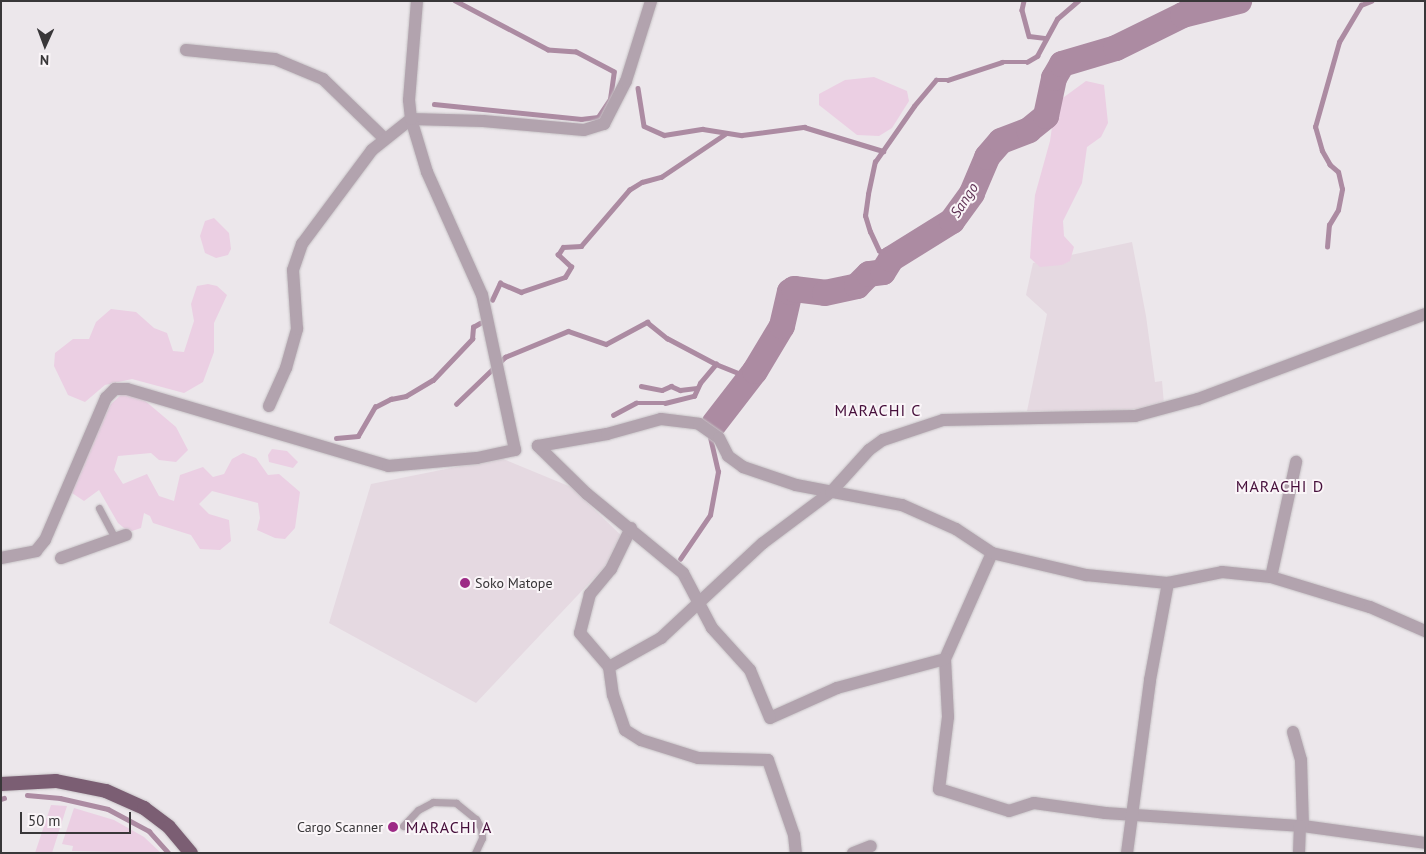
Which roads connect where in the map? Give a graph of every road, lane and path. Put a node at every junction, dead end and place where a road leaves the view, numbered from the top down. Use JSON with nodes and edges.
{"nodes":[{"id":1,"x":418,"y":1,"type":"edge"},
{"id":2,"x":651,"y":1,"type":"edge"},
{"id":3,"x":186,"y":50,"type":"dead end"},
{"id":4,"x":411,"y":119,"type":"junction"},
{"id":5,"x":385,"y":139,"type":"junction"},
{"id":6,"x":1425,"y":314,"type":"edge"},
{"id":7,"x":269,"y":406,"type":"dead end"},
{"id":8,"x":538,"y":446,"type":"junction"},
{"id":9,"x":515,"y":450,"type":"junction"},
{"id":10,"x":1296,"y":462,"type":"dead end"},
{"id":11,"x":830,"y":492,"type":"junction"},
{"id":12,"x":99,"y":508,"type":"dead end"},
{"id":13,"x":630,"y":528,"type":"junction"},
{"id":14,"x":121,"y":537,"type":"joint"},
{"id":15,"x":992,"y":553,"type":"junction"},
{"id":16,"x":1,"y":558,"type":"edge"},
{"id":17,"x":61,"y":558,"type":"dead end"},
{"id":18,"x":1271,"y":577,"type":"junction"},
{"id":19,"x":1168,"y":583,"type":"junction"},
{"id":20,"x":698,"y":603,"type":"junction"},
{"id":21,"x":1425,"y":630,"type":"edge"},
{"id":22,"x":945,"y":659,"type":"junction"},
{"id":23,"x":609,"y":667,"type":"junction"},
{"id":24,"x":1293,"y":732,"type":"dead end"},
{"id":25,"x":1,"y":784,"type":"edge"},
{"id":26,"x":1134,"y":814,"type":"junction"},
{"id":27,"x":403,"y":826,"type":"dead end"},
{"id":28,"x":1302,"y":826,"type":"junction"},
{"id":29,"x":1425,"y":843,"type":"edge"},
{"id":30,"x":871,"y":846,"type":"dead end"},
{"id":31,"x":192,"y":851,"type":"edge"},
{"id":32,"x":475,"y":853,"type":"edge"},
{"id":33,"x":796,"y":853,"type":"edge"},
{"id":34,"x":853,"y":853,"type":"edge"},
{"id":35,"x":1127,"y":853,"type":"edge"},
{"id":36,"x":1299,"y":853,"type":"edge"}],
"edges":[{"from":1,"to":4,"type":"street"},
{"from":2,"to":4,"type":"street"},
{"from":3,"to":5,"type":"street"},
{"from":4,"to":5,"type":"street"},
{"from":4,"to":9,"type":"street"},
{"from":5,"to":7,"type":"street"},
{"from":6,"to":11,"type":"street"},
{"from":8,"to":9,"type":"street"},
{"from":8,"to":11,"type":"street"},
{"from":8,"to":13,"type":"street"},
{"from":9,"to":16,"type":"street"},
{"from":10,"to":18,"type":"street"},
{"from":11,"to":15,"type":"street"},
{"from":11,"to":20,"type":"street"},
{"from":12,"to":14,"type":"lane"},
{"from":13,"to":20,"type":"street"},
{"from":13,"to":23,"type":"street"},
{"from":14,"to":17,"type":"street"},
{"from":15,"to":19,"type":"street"},
{"from":15,"to":22,"type":"street"},
{"from":18,"to":19,"type":"street"},
{"from":18,"to":21,"type":"street"},
{"from":19,"to":26,"type":"street"},
{"from":20,"to":22,"type":"street"},
{"from":20,"to":23,"type":"street"},
{"from":22,"to":26,"type":"street"},
{"from":23,"to":33,"type":"street"},
{"from":24,"to":28,"type":"street"},
{"from":25,"to":31,"type":"highway"},
{"from":26,"to":28,"type":"street"},
{"from":26,"to":35,"type":"street"},
{"from":27,"to":32,"type":"lane"},
{"from":28,"to":29,"type":"street"},
{"from":28,"to":36,"type":"street"},
{"from":30,"to":34,"type":"street"}]}
